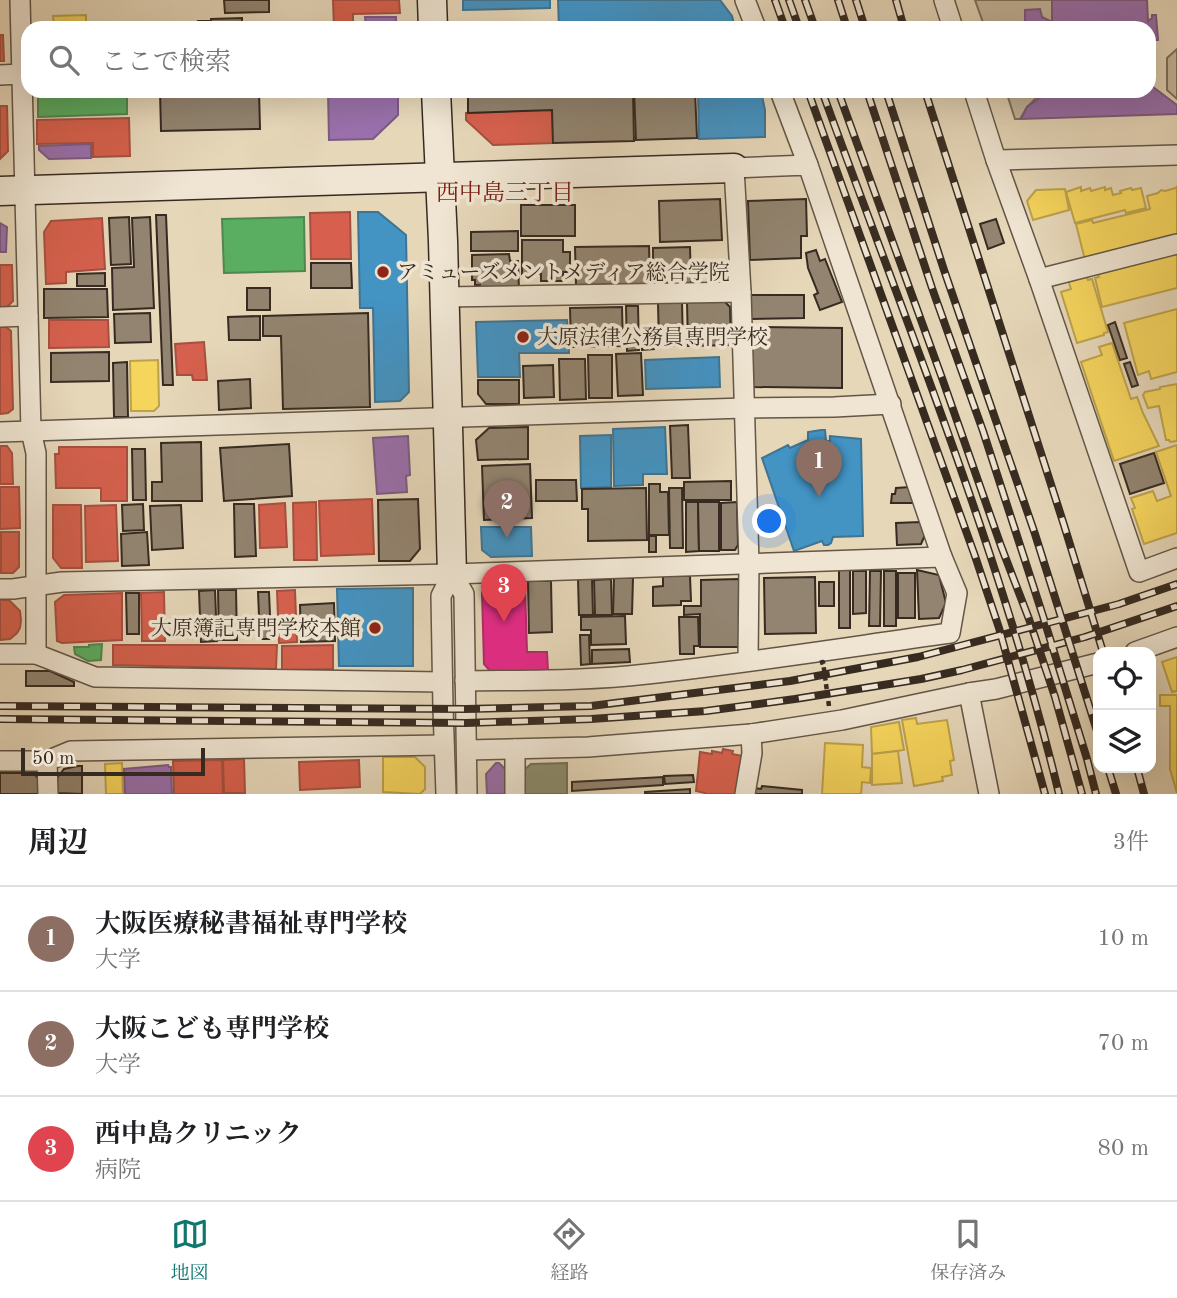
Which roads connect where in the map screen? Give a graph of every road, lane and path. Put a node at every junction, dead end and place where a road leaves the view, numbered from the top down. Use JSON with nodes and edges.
{"nodes":[{"id":1,"x":20,"y":0,"type":"edge"},
{"id":2,"x":432,"y":0,"type":"edge"},
{"id":3,"x":745,"y":0,"type":"edge"},
{"id":4,"x":944,"y":0,"type":"edge"},
{"id":5,"x":433,"y":21,"type":"edge"},
{"id":6,"x":753,"y":21,"type":"edge"},
{"id":7,"x":951,"y":21,"type":"edge"},
{"id":8,"x":21,"y":37,"type":"edge"},
{"id":9,"x":21,"y":74,"type":"edge"},
{"id":10,"x":0,"y":75,"type":"edge"},
{"id":11,"x":21,"y":86,"type":"edge"},
{"id":12,"x":436,"y":98,"type":"edge"},
{"id":13,"x":783,"y":98,"type":"edge"},
{"id":14,"x":976,"y":98,"type":"edge"},
{"id":15,"x":1177,"y":155,"type":"edge"},
{"id":16,"x":996,"y":160,"type":"junction"},
{"id":17,"x":808,"y":165,"type":"junction"},
{"id":18,"x":734,"y":168,"type":"junction"},
{"id":19,"x":440,"y":176,"type":"junction"},
{"id":20,"x":12,"y":191,"type":"edge"},
{"id":21,"x":1177,"y":244,"type":"edge"},
{"id":22,"x":1040,"y":279,"type":"junction"},
{"id":23,"x":741,"y":292,"type":"junction"},
{"id":24,"x":444,"y":297,"type":"junction"},
{"id":25,"x":28,"y":316,"type":"junction"},
{"id":26,"x":0,"y":317,"type":"edge"},
{"id":27,"x":891,"y":404,"type":"junction"},
{"id":28,"x":744,"y":408,"type":"junction"},
{"id":29,"x":447,"y":418,"type":"junction"},
{"id":30,"x":31,"y":431,"type":"junction"},
{"id":31,"x":0,"y":432,"type":"edge"},
{"id":32,"x":942,"y":557,"type":"junction"},
{"id":33,"x":1177,"y":558,"type":"edge"},
{"id":34,"x":749,"y":563,"type":"junction"},
{"id":35,"x":452,"y":574,"type":"junction"},
{"id":36,"x":36,"y":586,"type":"junction"},
{"id":37,"x":0,"y":589,"type":"edge"},
{"id":38,"x":1177,"y":637,"type":"edge"},
{"id":39,"x":1149,"y":647,"type":"edge"},
{"id":40,"x":0,"y":654,"type":"edge"},
{"id":41,"x":36,"y":654,"type":"junction"},
{"id":42,"x":748,"y":661,"type":"junction"},
{"id":43,"x":820,"y":663,"type":"dead end"},
{"id":44,"x":1093,"y":664,"type":"edge"},
{"id":45,"x":465,"y":681,"type":"junction"},
{"id":46,"x":442,"y":682,"type":"junction"},
{"id":47,"x":969,"y":693,"type":"junction"},
{"id":48,"x":827,"y":707,"type":"dead end"},
{"id":49,"x":751,"y":734,"type":"junction"},
{"id":50,"x":444,"y":745,"type":"junction"},
{"id":51,"x":515,"y":749,"type":"junction"},
{"id":52,"x":467,"y":750,"type":"junction"},
{"id":53,"x":0,"y":761,"type":"edge"},
{"id":54,"x":47,"y":761,"type":"junction"},
{"id":55,"x":48,"y":794,"type":"edge"},
{"id":56,"x":446,"y":794,"type":"edge"},
{"id":57,"x":467,"y":794,"type":"edge"},
{"id":58,"x":516,"y":794,"type":"edge"},
{"id":59,"x":745,"y":794,"type":"edge"},
{"id":60,"x":989,"y":794,"type":"edge"}],
"edges":[{"from":1,"to":8,"type":"street"},
{"from":2,"to":5,"type":"street"},
{"from":3,"to":6,"type":"street"},
{"from":4,"to":7,"type":"street"},
{"from":9,"to":10,"type":"street"},
{"from":11,"to":20,"type":"street"},
{"from":12,"to":19,"type":"street"},
{"from":13,"to":17,"type":"street"},
{"from":14,"to":16,"type":"street"},
{"from":15,"to":16,"type":"street"},
{"from":16,"to":22,"type":"street"},
{"from":17,"to":18,"type":"street"},
{"from":17,"to":27,"type":"street"},
{"from":18,"to":19,"type":"street"},
{"from":18,"to":23,"type":"street"},
{"from":19,"to":20,"type":"street"},
{"from":19,"to":24,"type":"street"},
{"from":20,"to":25,"type":"street"},
{"from":21,"to":22,"type":"street"},
{"from":22,"to":33,"type":"street"},
{"from":23,"to":24,"type":"street"},
{"from":23,"to":28,"type":"street"},
{"from":24,"to":29,"type":"street"},
{"from":25,"to":26,"type":"street"},
{"from":25,"to":30,"type":"street"},
{"from":27,"to":28,"type":"street"},
{"from":27,"to":32,"type":"street"},
{"from":28,"to":29,"type":"street"},
{"from":28,"to":34,"type":"street"},
{"from":29,"to":30,"type":"street"},
{"from":29,"to":35,"type":"street"},
{"from":30,"to":31,"type":"street"},
{"from":30,"to":36,"type":"street"},
{"from":32,"to":34,"type":"street"},
{"from":32,"to":42,"type":"street"},
{"from":34,"to":35,"type":"street"},
{"from":34,"to":42,"type":"street"},
{"from":35,"to":36,"type":"street"},
{"from":35,"to":45,"type":"street"},
{"from":35,"to":46,"type":"street"},
{"from":36,"to":37,"type":"street"},
{"from":36,"to":41,"type":"street"},
{"from":38,"to":39,"type":"street"},
{"from":40,"to":41,"type":"street"},
{"from":41,"to":46,"type":"street"},
{"from":42,"to":45,"type":"street"},
{"from":43,"to":48,"type":"path","bridge":true},
{"from":44,"to":47,"type":"street"},
{"from":45,"to":52,"type":"street"},
{"from":46,"to":50,"type":"street"},
{"from":47,"to":49,"type":"street"},
{"from":47,"to":60,"type":"street"},
{"from":49,"to":51,"type":"street"},
{"from":49,"to":59,"type":"street"},
{"from":50,"to":54,"type":"street"},
{"from":50,"to":56,"type":"street"},
{"from":51,"to":52,"type":"street"},
{"from":51,"to":58,"type":"street"},
{"from":52,"to":57,"type":"street"},
{"from":53,"to":54,"type":"street"},
{"from":54,"to":55,"type":"street"}]}
